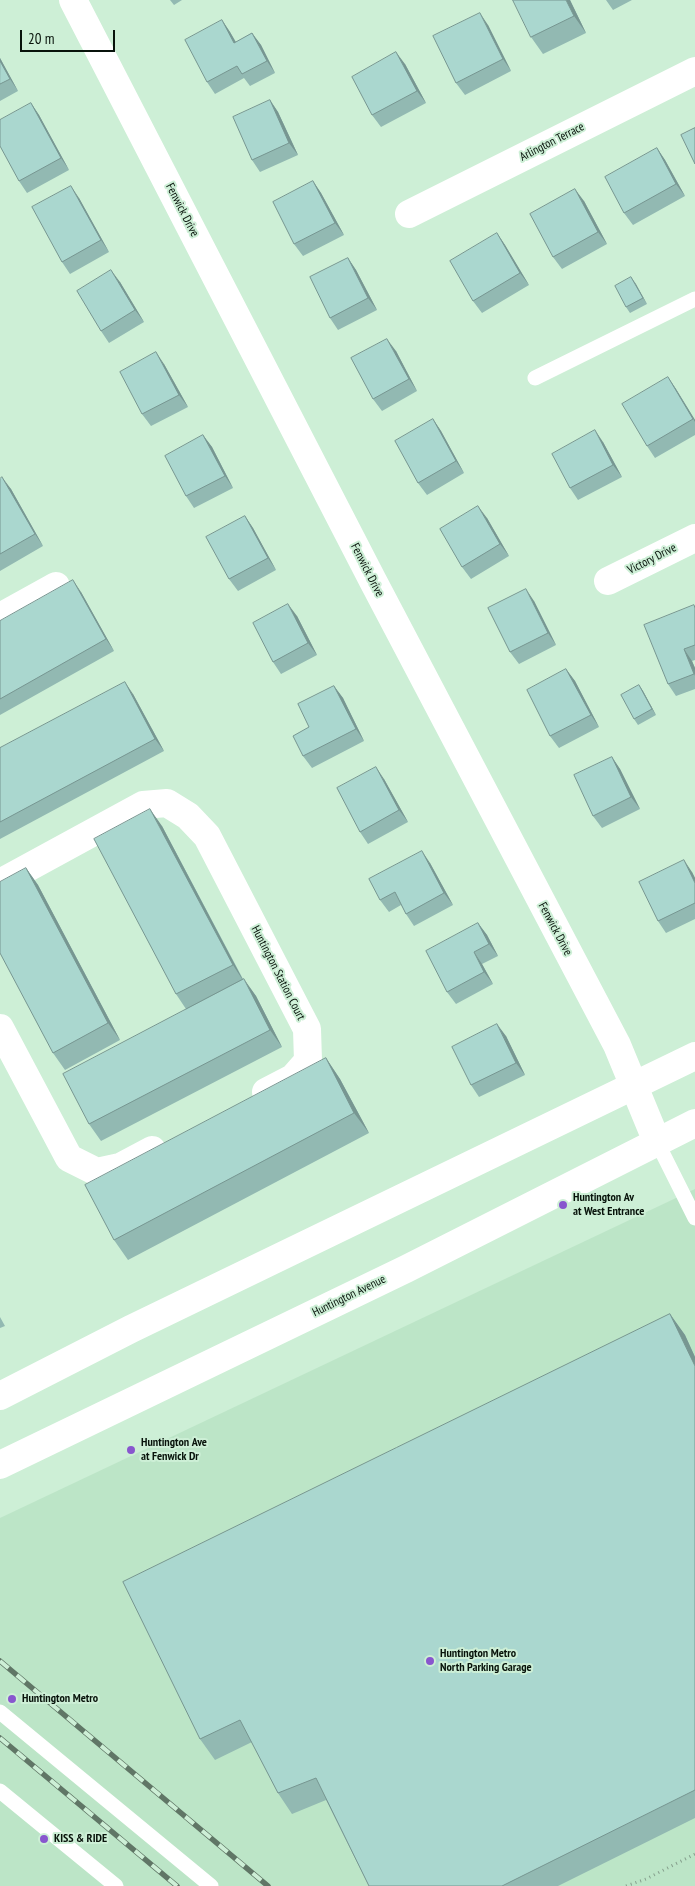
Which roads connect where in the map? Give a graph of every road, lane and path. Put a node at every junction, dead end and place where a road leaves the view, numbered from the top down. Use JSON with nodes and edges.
{"nodes":[{"id":1,"x":73,"y":0,"type":"edge"},
{"id":2,"x":695,"y":71,"type":"edge"},
{"id":3,"x":409,"y":214,"type":"dead end"},
{"id":4,"x":695,"y":299,"type":"edge"},
{"id":5,"x":536,"y":378,"type":"dead end"},
{"id":6,"x":695,"y":538,"type":"edge"},
{"id":7,"x":608,"y":581,"type":"dead end"},
{"id":8,"x":56,"y":586,"type":"dead end"},
{"id":9,"x":0,"y":617,"type":"edge"},
{"id":10,"x":0,"y":884,"type":"edge"},
{"id":11,"x":0,"y":1028,"type":"edge"},
{"id":12,"x":695,"y":1056,"type":"edge"},
{"id":13,"x":634,"y":1086,"type":"junction"},
{"id":14,"x":241,"y":1104,"type":"edge"},
{"id":15,"x":695,"y":1123,"type":"edge"},
{"id":16,"x":172,"y":1140,"type":"edge"},
{"id":17,"x":657,"y":1142,"type":"junction"},
{"id":18,"x":695,"y":1218,"type":"edge"},
{"id":19,"x":0,"y":1396,"type":"edge"},
{"id":20,"x":0,"y":1465,"type":"edge"},
{"id":21,"x":0,"y":1712,"type":"edge"},
{"id":22,"x":0,"y":1791,"type":"edge"},
{"id":23,"x":695,"y":1854,"type":"edge"},
{"id":24,"x":116,"y":1886,"type":"edge"},
{"id":25,"x":211,"y":1886,"type":"edge"},
{"id":26,"x":626,"y":1886,"type":"edge"}],
"edges":[{"from":1,"to":13,"type":"street","name":"Fenwick Drive"},
{"from":2,"to":3,"type":"street","name":"Arlington Terrace"},
{"from":4,"to":5,"type":"lane"},
{"from":6,"to":7,"type":"street","name":"Victory Drive"},
{"from":8,"to":9,"type":"street"},
{"from":10,"to":14,"type":"street","name":"Huntington Station Court"},
{"from":11,"to":16,"type":"street"},
{"from":12,"to":13,"type":"street"},
{"from":13,"to":17,"type":"street","name":"Fenwick Drive"},
{"from":13,"to":19,"type":"street"},
{"from":15,"to":17,"type":"street","name":"Huntington Avenue"},
{"from":17,"to":18,"type":"lane"},
{"from":17,"to":20,"type":"street","name":"Huntington Avenue"},
{"from":21,"to":25,"type":"lane"},
{"from":22,"to":24,"type":"lane"},
{"from":23,"to":26,"type":"path"}]}
